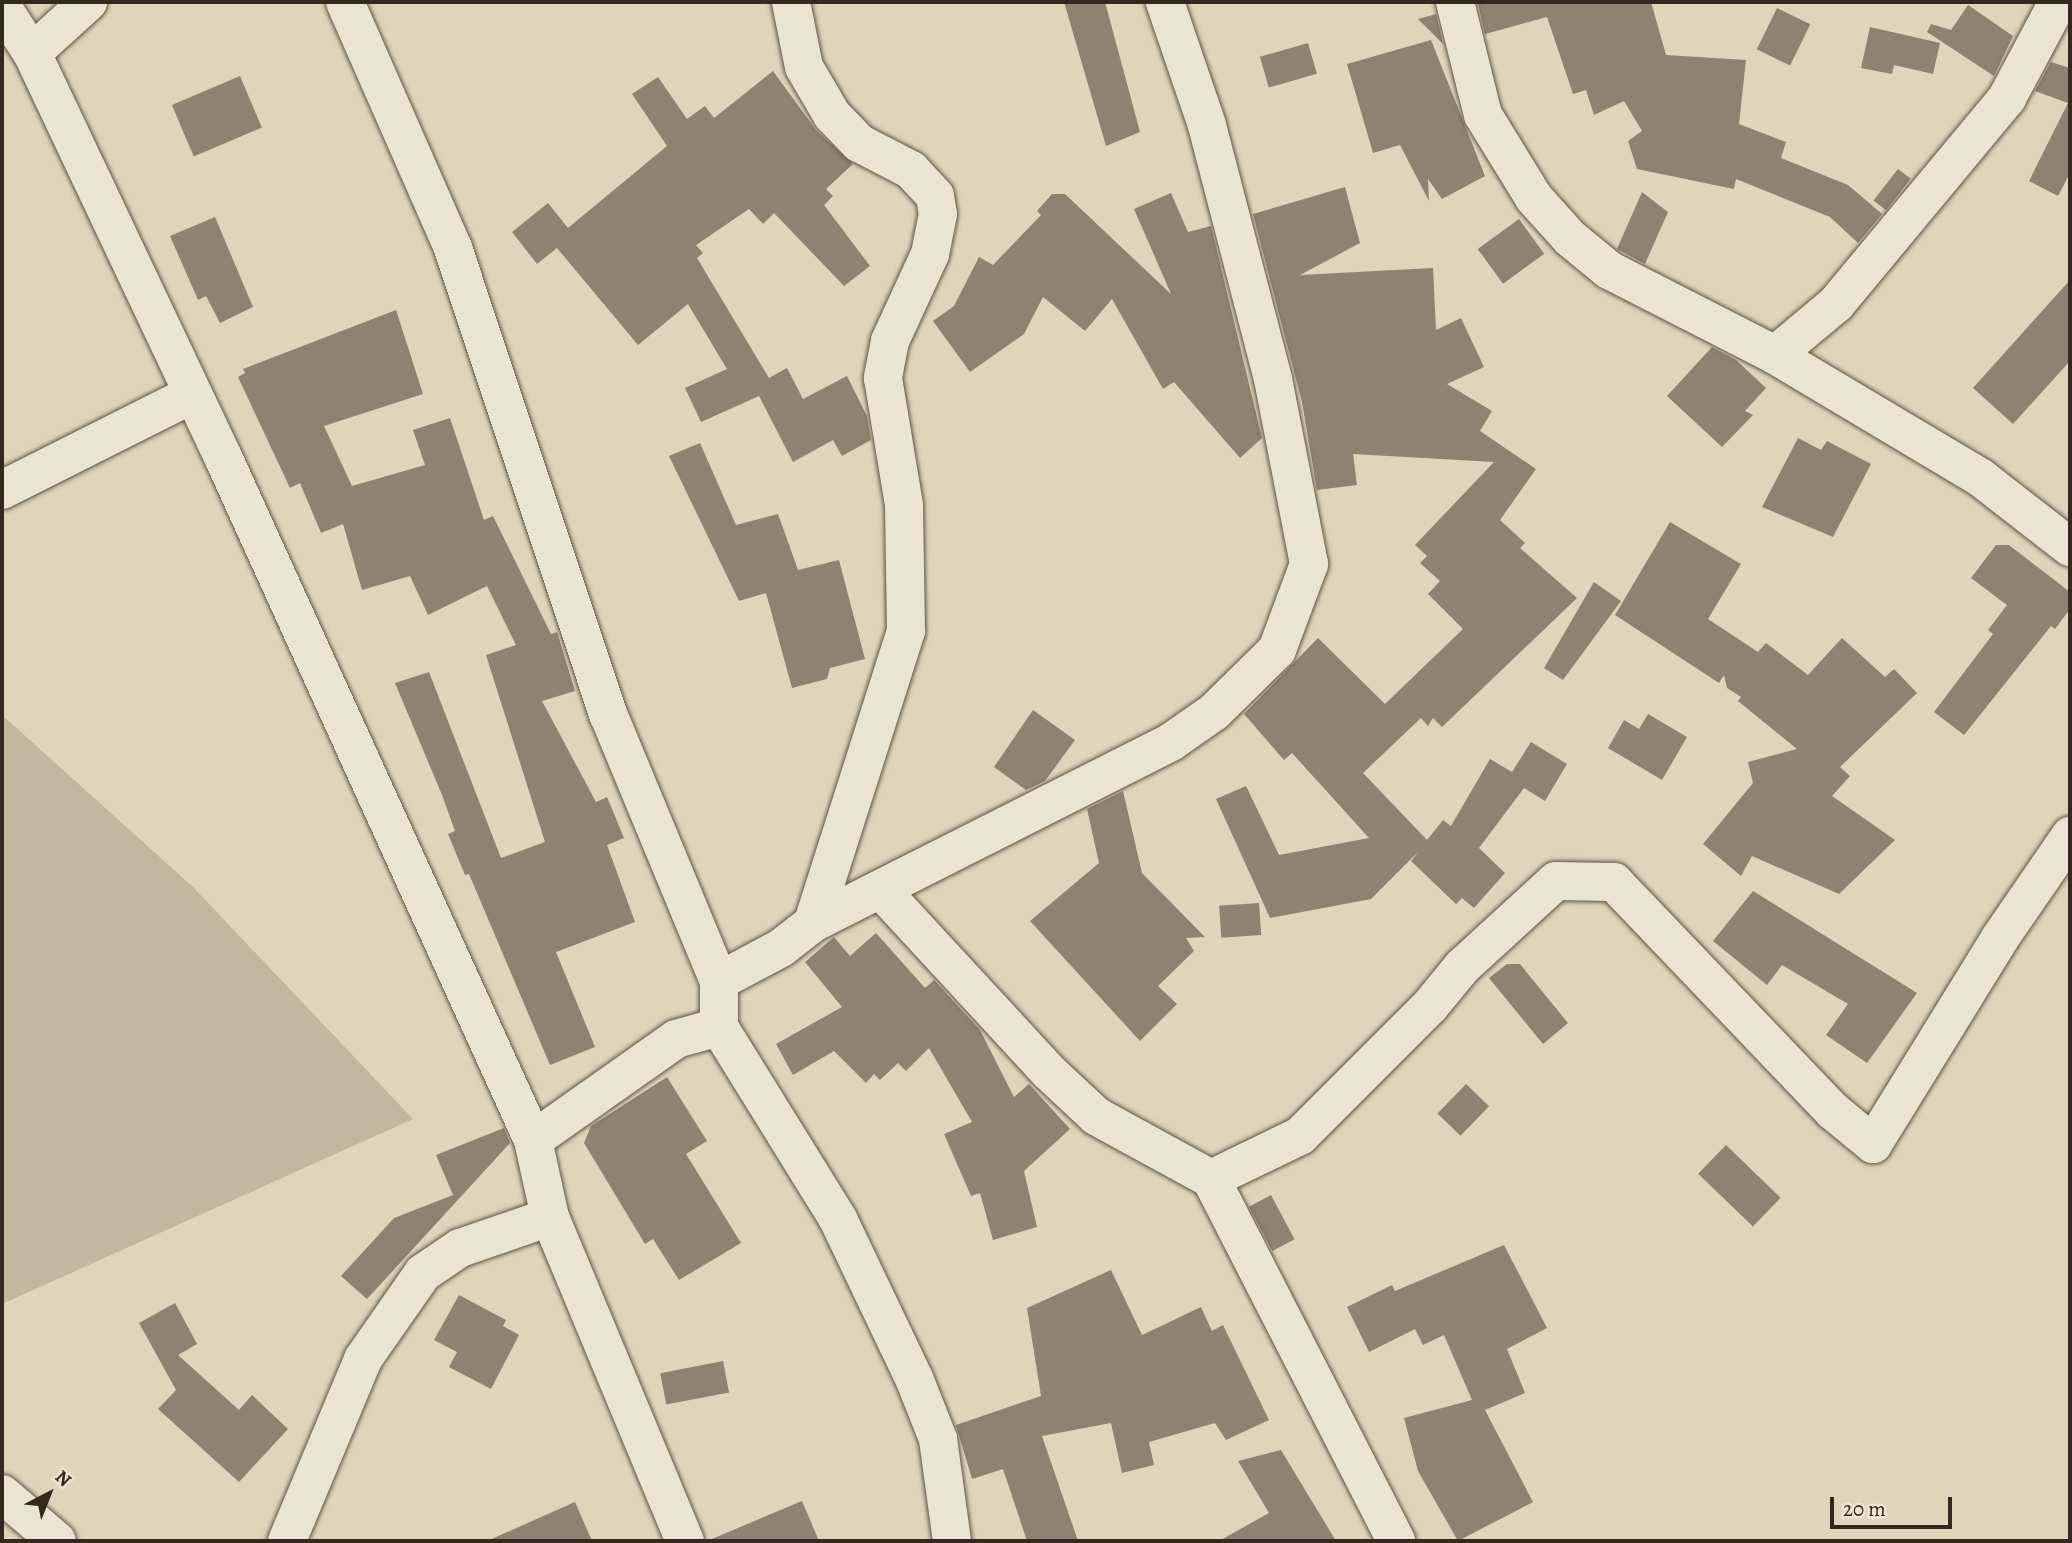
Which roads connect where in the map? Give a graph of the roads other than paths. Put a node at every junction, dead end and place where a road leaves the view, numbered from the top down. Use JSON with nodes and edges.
{"nodes":[{"id":1,"x":88,"y":2,"type":"edge"},
{"id":2,"x":345,"y":2,"type":"edge"},
{"id":3,"x":791,"y":2,"type":"edge"},
{"id":4,"x":1165,"y":2,"type":"edge"},
{"id":5,"x":1455,"y":2,"type":"edge"},
{"id":6,"x":2058,"y":2,"type":"edge"},
{"id":7,"x":2,"y":6,"type":"edge"},
{"id":8,"x":32,"y":53,"type":"junction"},
{"id":9,"x":1775,"y":355,"type":"junction"},
{"id":10,"x":191,"y":395,"type":"junction"},
{"id":11,"x":2,"y":490,"type":"edge"},
{"id":12,"x":2070,"y":547,"type":"edge"},
{"id":13,"x":2070,"y":836,"type":"edge"},
{"id":14,"x":883,"y":891,"type":"junction"},
{"id":15,"x":813,"y":923,"type":"junction"},
{"id":16,"x":719,"y":981,"type":"junction"},
{"id":17,"x":719,"y":1027,"type":"junction"},
{"id":18,"x":533,"y":1140,"type":"junction"},
{"id":19,"x":1210,"y":1179,"type":"junction"},
{"id":20,"x":550,"y":1217,"type":"junction"},
{"id":21,"x":2,"y":1494,"type":"edge"},
{"id":22,"x":57,"y":1541,"type":"edge"},
{"id":23,"x":287,"y":1541,"type":"edge"},
{"id":24,"x":685,"y":1541,"type":"edge"},
{"id":25,"x":952,"y":1541,"type":"edge"},
{"id":26,"x":1396,"y":1541,"type":"edge"}],
"edges":[{"from":1,"to":8,"type":"street"},
{"from":2,"to":16,"type":"street"},
{"from":3,"to":15,"type":"street"},
{"from":4,"to":14,"type":"street"},
{"from":5,"to":9,"type":"street"},
{"from":6,"to":9,"type":"street"},
{"from":7,"to":8,"type":"street"},
{"from":8,"to":10,"type":"street"},
{"from":9,"to":12,"type":"street"},
{"from":10,"to":11,"type":"street"},
{"from":10,"to":18,"type":"street"},
{"from":13,"to":19,"type":"street"},
{"from":14,"to":15,"type":"street"},
{"from":14,"to":19,"type":"street"},
{"from":15,"to":16,"type":"street"},
{"from":16,"to":17,"type":"street"},
{"from":17,"to":18,"type":"street"},
{"from":17,"to":25,"type":"street"},
{"from":18,"to":20,"type":"street"},
{"from":19,"to":26,"type":"street"},
{"from":20,"to":23,"type":"street"},
{"from":20,"to":24,"type":"street"},
{"from":21,"to":22,"type":"street"}]}
